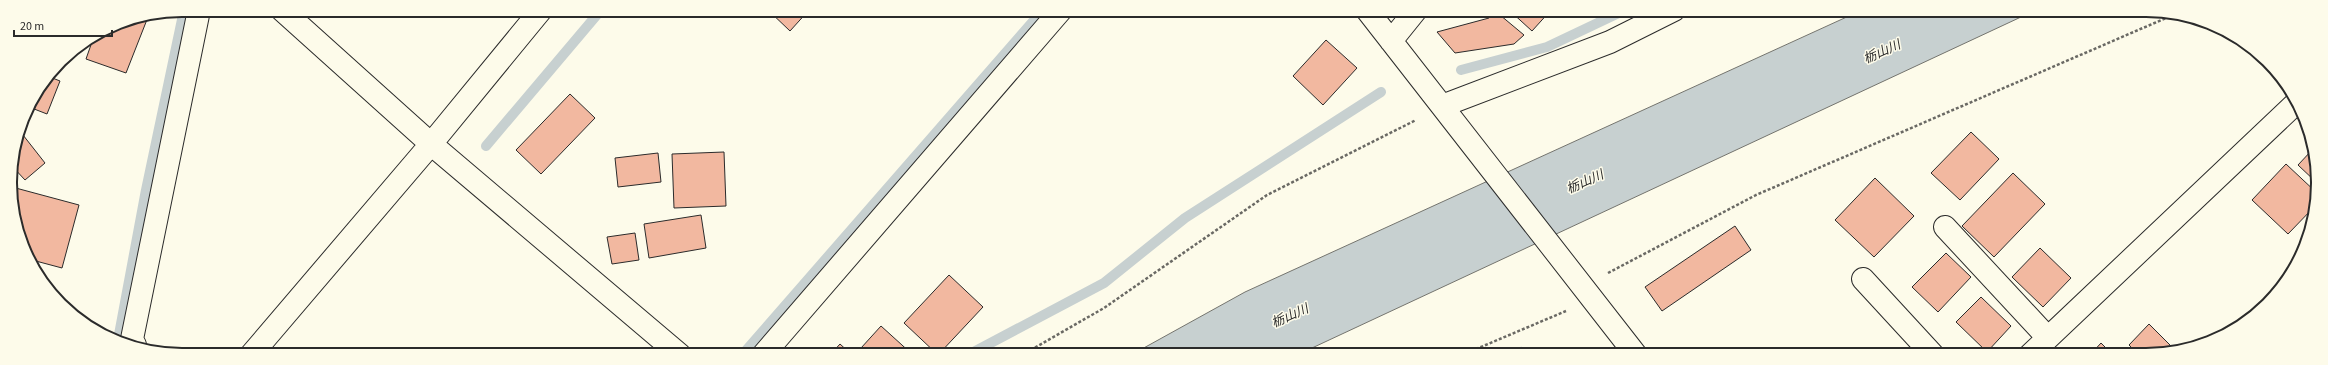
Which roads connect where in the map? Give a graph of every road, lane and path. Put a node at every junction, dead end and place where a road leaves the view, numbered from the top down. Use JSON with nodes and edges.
{"nodes":[{"id":1,"x":198,"y":17,"type":"edge"},
{"id":2,"x":290,"y":17,"type":"edge"},
{"id":3,"x":535,"y":17,"type":"edge"},
{"id":4,"x":1055,"y":17,"type":"edge"},
{"id":5,"x":1372,"y":17,"type":"edge"},
{"id":6,"x":1410,"y":17,"type":"edge"},
{"id":7,"x":1660,"y":17,"type":"edge"},
{"id":8,"x":2165,"y":18,"type":"edge"},
{"id":9,"x":1390,"y":41,"type":"junction"},
{"id":10,"x":1442,"y":106,"type":"junction"},
{"id":11,"x":2293,"y":106,"type":"edge"},
{"id":12,"x":1422,"y":117,"type":"dead end"},
{"id":13,"x":431,"y":144,"type":"junction"},
{"id":14,"x":1945,"y":227,"type":"dead end"},
{"id":15,"x":1863,"y":279,"type":"dead end"},
{"id":16,"x":1584,"y":289,"type":"junction"},
{"id":17,"x":2048,"y":338,"type":"junction"},
{"id":18,"x":132,"y":340,"type":"edge"},
{"id":19,"x":257,"y":348,"type":"edge"},
{"id":20,"x":672,"y":348,"type":"edge"},
{"id":21,"x":769,"y":348,"type":"edge"},
{"id":22,"x":1034,"y":348,"type":"edge"},
{"id":23,"x":1475,"y":348,"type":"edge"},
{"id":24,"x":1630,"y":348,"type":"edge"},
{"id":25,"x":1927,"y":348,"type":"edge"},
{"id":26,"x":2037,"y":348,"type":"edge"}],
"edges":[{"from":1,"to":18,"type":"street"},
{"from":2,"to":13,"type":"street"},
{"from":3,"to":13,"type":"street"},
{"from":4,"to":21,"type":"street"},
{"from":5,"to":9,"type":"street"},
{"from":6,"to":9,"type":"street"},
{"from":7,"to":10,"type":"street"},
{"from":8,"to":16,"type":"path"},
{"from":9,"to":10,"type":"street"},
{"from":10,"to":16,"type":"street"},
{"from":11,"to":17,"type":"street"},
{"from":12,"to":22,"type":"path"},
{"from":13,"to":19,"type":"street"},
{"from":13,"to":20,"type":"street"},
{"from":14,"to":17,"type":"street"},
{"from":15,"to":25,"type":"street"},
{"from":16,"to":23,"type":"path"},
{"from":16,"to":24,"type":"street"},
{"from":17,"to":26,"type":"street"}]}
